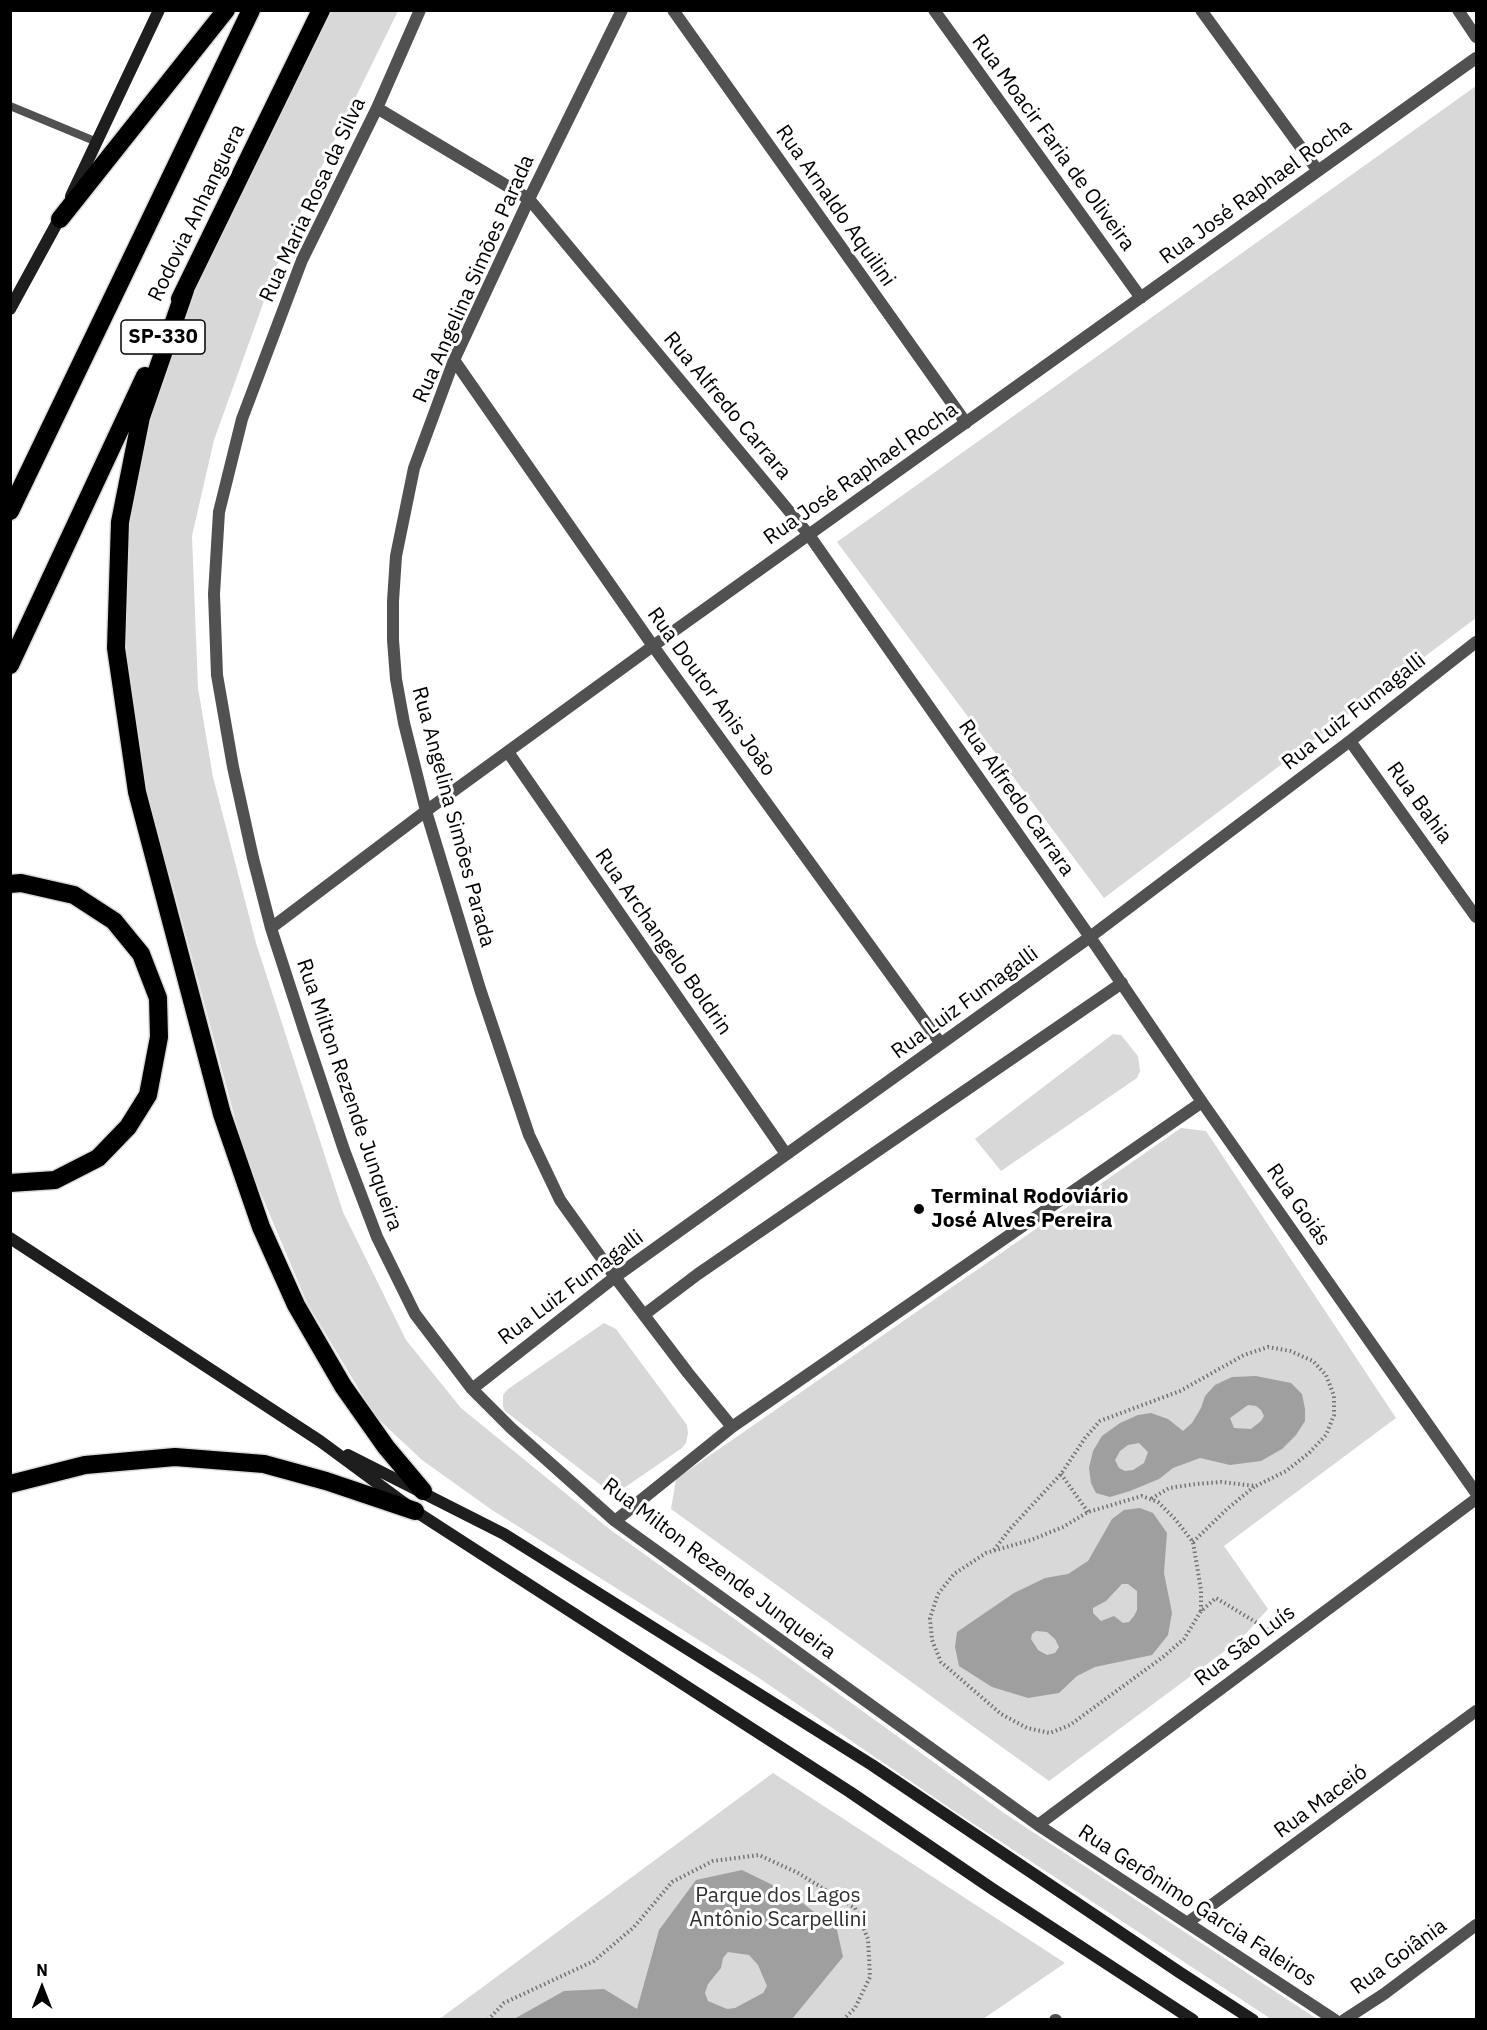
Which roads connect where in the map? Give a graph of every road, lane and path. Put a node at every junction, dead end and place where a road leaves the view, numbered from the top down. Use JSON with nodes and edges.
{"nodes":[{"id":1,"x":159,"y":10,"type":"edge"},
{"id":2,"x":226,"y":10,"type":"edge"},
{"id":3,"x":251,"y":10,"type":"edge"},
{"id":4,"x":321,"y":10,"type":"edge"},
{"id":5,"x":420,"y":10,"type":"edge"},
{"id":6,"x":622,"y":10,"type":"edge"},
{"id":7,"x":673,"y":10,"type":"edge"},
{"id":8,"x":934,"y":10,"type":"edge"},
{"id":9,"x":1201,"y":10,"type":"edge"},
{"id":10,"x":1458,"y":10,"type":"edge"},
{"id":11,"x":1476,"y":37,"type":"edge"},
{"id":12,"x":1476,"y":58,"type":"edge"},
{"id":13,"x":10,"y":106,"type":"edge"},
{"id":14,"x":377,"y":108,"type":"junction"},
{"id":15,"x":97,"y":142,"type":"junction"},
{"id":16,"x":1318,"y":171,"type":"junction"},
{"id":17,"x":529,"y":198,"type":"junction"},
{"id":18,"x":60,"y":219,"type":"junction"},
{"id":19,"x":184,"y":290,"type":"junction"},
{"id":20,"x":1141,"y":298,"type":"junction"},
{"id":21,"x":10,"y":309,"type":"edge"},
{"id":22,"x":454,"y":360,"type":"junction"},
{"id":23,"x":966,"y":423,"type":"junction"},
{"id":24,"x":10,"y":511,"type":"edge"},
{"id":25,"x":219,"y":512,"type":"joint"},
{"id":26,"x":808,"y":535,"type":"junction"},
{"id":27,"x":1476,"y":642,"type":"edge"},
{"id":28,"x":653,"y":646,"type":"junction"},
{"id":29,"x":10,"y":665,"type":"edge"},
{"id":30,"x":1350,"y":741,"type":"junction"},
{"id":31,"x":508,"y":752,"type":"junction"},
{"id":32,"x":426,"y":811,"type":"junction"},
{"id":33,"x":10,"y":885,"type":"edge"},
{"id":34,"x":1476,"y":917,"type":"edge"},
{"id":35,"x":271,"y":928,"type":"junction"},
{"id":36,"x":1090,"y":938,"type":"junction"},
{"id":37,"x":1122,"y":983,"type":"junction"},
{"id":38,"x":941,"y":1044,"type":"junction"},
{"id":39,"x":1202,"y":1102,"type":"junction"},
{"id":40,"x":786,"y":1154,"type":"junction"},
{"id":41,"x":10,"y":1183,"type":"edge"},
{"id":42,"x":10,"y":1238,"type":"edge"},
{"id":43,"x":615,"y":1277,"type":"junction"},
{"id":44,"x":645,"y":1314,"type":"junction"},
{"id":45,"x":472,"y":1389,"type":"junction"},
{"id":46,"x":732,"y":1426,"type":"junction"},
{"id":47,"x":320,"y":1441,"type":"junction"},
{"id":48,"x":1061,"y":1474,"type":"junction"},
{"id":49,"x":10,"y":1484,"type":"edge"},
{"id":50,"x":1256,"y":1486,"type":"junction"},
{"id":51,"x":423,"y":1491,"type":"junction"},
{"id":52,"x":1476,"y":1493,"type":"edge"},
{"id":53,"x":1151,"y":1499,"type":"junction"},
{"id":54,"x":1476,"y":1499,"type":"edge"},
{"id":55,"x":416,"y":1511,"type":"junction"},
{"id":56,"x":1088,"y":1512,"type":"junction"},
{"id":57,"x":615,"y":1521,"type":"junction"},
{"id":58,"x":1193,"y":1542,"type":"junction"},
{"id":59,"x":992,"y":1551,"type":"junction"},
{"id":60,"x":1201,"y":1611,"type":"junction"},
{"id":61,"x":1285,"y":1640,"type":"junction"},
{"id":62,"x":1476,"y":1712,"type":"edge"},
{"id":63,"x":1038,"y":1825,"type":"junction"},
{"id":64,"x":1187,"y":1923,"type":"junction"},
{"id":65,"x":1476,"y":1925,"type":"edge"},
{"id":66,"x":488,"y":2019,"type":"edge"},
{"id":67,"x":843,"y":2019,"type":"edge"},
{"id":68,"x":1193,"y":2019,"type":"edge"},
{"id":69,"x":1253,"y":2019,"type":"edge"},
{"id":70,"x":1335,"y":2019,"type":"edge"},
{"id":71,"x":1344,"y":2019,"type":"edge"}],
"edges":[{"from":1,"to":15,"type":"main road"},
{"from":2,"to":18,"type":"highway"},
{"from":3,"to":24,"type":"highway","name":"Rodovia Anhanguera","number":"SP-330"},
{"from":4,"to":19,"type":"highway","name":"Rodovia Anhanguera","number":"SP-330"},
{"from":5,"to":14,"type":"street","name":"Rua Maria Rosa da Silva"},
{"from":6,"to":17,"type":"street","name":"Rua Angelina Simões Parada"},
{"from":7,"to":23,"type":"street","name":"Rua Arnaldo Aquilini"},
{"from":8,"to":20,"type":"street","name":"Rua Moacir Faria de Oliveira"},
{"from":9,"to":16,"type":"street"},
{"from":10,"to":11,"type":"street"},
{"from":12,"to":16,"type":"street","name":"Rua José Raphael Rocha"},
{"from":13,"to":15,"type":"lane"},
{"from":14,"to":17,"type":"street","name":"Rua Alfredo Carrara"},
{"from":14,"to":25,"type":"street","name":"Rua Maria Rosa da Silva"},
{"from":15,"to":18,"type":"main road"},
{"from":16,"to":20,"type":"street","name":"Rua José Raphael Rocha"},
{"from":17,"to":22,"type":"street","name":"Rua Angelina Simões Parada"},
{"from":17,"to":26,"type":"street","name":"Rua Alfredo Carrara"},
{"from":18,"to":21,"type":"main road"},
{"from":19,"to":29,"type":"highway","name":"Rodovia Anhanguera","number":"SP-330"},
{"from":19,"to":51,"type":"highway"},
{"from":20,"to":23,"type":"street","name":"Rua José Raphael Rocha"},
{"from":22,"to":28,"type":"street","name":"Rua Doutor Anis João"},
{"from":22,"to":32,"type":"street","name":"Rua Angelina Simões Parada"},
{"from":23,"to":26,"type":"street","name":"Rua José Raphael Rocha"},
{"from":25,"to":35,"type":"street","name":"Rua Milton Rezende Junqueira"},
{"from":26,"to":28,"type":"street","name":"Rua José Raphael Rocha"},
{"from":26,"to":36,"type":"street","name":"Rua Alfredo Carrara"},
{"from":27,"to":30,"type":"street","name":"Rua Luiz Fumagalli"},
{"from":28,"to":31,"type":"street","name":"Rua José Raphael Rocha"},
{"from":28,"to":38,"type":"street","name":"Rua Doutor Anis João"},
{"from":30,"to":34,"type":"street","name":"Rua Bahia"},
{"from":30,"to":36,"type":"street","name":"Rua Luiz Fumagalli"},
{"from":31,"to":32,"type":"street","name":"Rua José Raphael Rocha"},
{"from":31,"to":40,"type":"street","name":"Rua Archangelo Boldrin"},
{"from":32,"to":35,"type":"street","name":"Rua José Raphael Rocha"},
{"from":32,"to":43,"type":"street","name":"Rua Angelina Simões Parada"},
{"from":33,"to":41,"type":"highway"},
{"from":35,"to":45,"type":"street","name":"Rua Milton Rezende Junqueira"},
{"from":36,"to":37,"type":"street","name":"Rua Goiás"},
{"from":36,"to":38,"type":"street","name":"Rua Luiz Fumagalli"},
{"from":37,"to":39,"type":"street","name":"Rua Goiás"},
{"from":37,"to":44,"type":"street"},
{"from":38,"to":40,"type":"street","name":"Rua Luiz Fumagalli"},
{"from":39,"to":46,"type":"street"},
{"from":39,"to":52,"type":"street","name":"Rua Goiás"},
{"from":40,"to":43,"type":"street","name":"Rua Luiz Fumagalli"},
{"from":42,"to":47,"type":"main road"},
{"from":43,"to":44,"type":"street","name":"Rua Angelina Simões Parada"},
{"from":43,"to":45,"type":"street","name":"Rua Luiz Fumagalli"},
{"from":44,"to":46,"type":"street","name":"Rua Angelina Simões Parada"},
{"from":45,"to":57,"type":"street","name":"Rua Milton Rezende Junqueira"},
{"from":46,"to":57,"type":"street"},
{"from":47,"to":51,"type":"main road"},
{"from":47,"to":55,"type":"main road"},
{"from":48,"to":50,"type":"path"},
{"from":48,"to":56,"type":"path"},
{"from":48,"to":59,"type":"path"},
{"from":49,"to":55,"type":"highway"},
{"from":50,"to":53,"type":"path"},
{"from":50,"to":58,"type":"path"},
{"from":51,"to":69,"type":"main road"},
{"from":53,"to":56,"type":"path"},
{"from":53,"to":58,"type":"path"},
{"from":54,"to":61,"type":"street","name":"Rua São Luís"},
{"from":55,"to":68,"type":"main road"},
{"from":56,"to":59,"type":"path"},
{"from":57,"to":63,"type":"street","name":"Rua Milton Rezende Junqueira"},
{"from":58,"to":60,"type":"path"},
{"from":59,"to":60,"type":"path"},
{"from":60,"to":61,"type":"path"},
{"from":61,"to":63,"type":"street","name":"Rua São Luís"},
{"from":62,"to":64,"type":"street","name":"Rua Maceió"},
{"from":63,"to":64,"type":"street","name":"Rua Gerônimo Garcia Faleiros"},
{"from":64,"to":70,"type":"street","name":"Rua Gerônimo Garcia Faleiros"},
{"from":65,"to":71,"type":"street","name":"Rua Goiânia"},
{"from":66,"to":67,"type":"path"}]}
